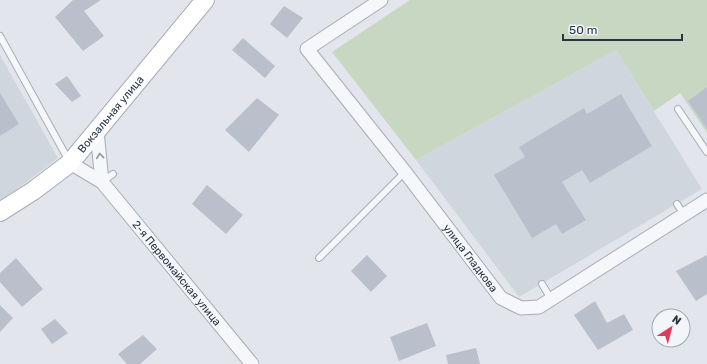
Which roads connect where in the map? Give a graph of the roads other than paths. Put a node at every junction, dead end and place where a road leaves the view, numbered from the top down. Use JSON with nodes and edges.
{"nodes":[{"id":1,"x":205,"y":0,"type":"edge"},
{"id":2,"x":381,"y":0,"type":"edge"},
{"id":3,"x":0,"y":36,"type":"edge"},
{"id":4,"x":678,"y":108,"type":"dead end"},
{"id":5,"x":97,"y":131,"type":"junction"},
{"id":6,"x":707,"y":152,"type":"edge"},
{"id":7,"x":70,"y":163,"type":"junction"},
{"id":8,"x":405,"y":172,"type":"junction"},
{"id":9,"x":107,"y":178,"type":"junction"},
{"id":10,"x":707,"y":200,"type":"edge"},
{"id":11,"x":0,"y":212,"type":"edge"},
{"id":12,"x":319,"y":258,"type":"dead end"},
{"id":13,"x":542,"y":284,"type":"dead end"},
{"id":14,"x":551,"y":299,"type":"junction"},
{"id":15,"x":252,"y":364,"type":"edge"}],
"edges":[{"from":1,"to":5,"type":"street","name":"Вокзальная улица"},
{"from":2,"to":8,"type":"street","name":"улица Гладкова"},
{"from":3,"to":7,"type":"lane"},
{"from":4,"to":6,"type":"lane"},
{"from":5,"to":7,"type":"street","name":"Вокзальная улица"},
{"from":9,"to":5,"type":"street","one_way":true},
{"from":7,"to":9,"type":"street","name":"2-я Первомайская улица"},
{"from":7,"to":11,"type":"street","name":"Вокзальная улица"},
{"from":8,"to":12,"type":"lane"},
{"from":8,"to":14,"type":"street","name":"улица Гладкова"},
{"from":9,"to":15,"type":"street","name":"2-я Первомайская улица"},
{"from":10,"to":14,"type":"street","name":"улица Гладкова"},
{"from":13,"to":14,"type":"lane"}]}
